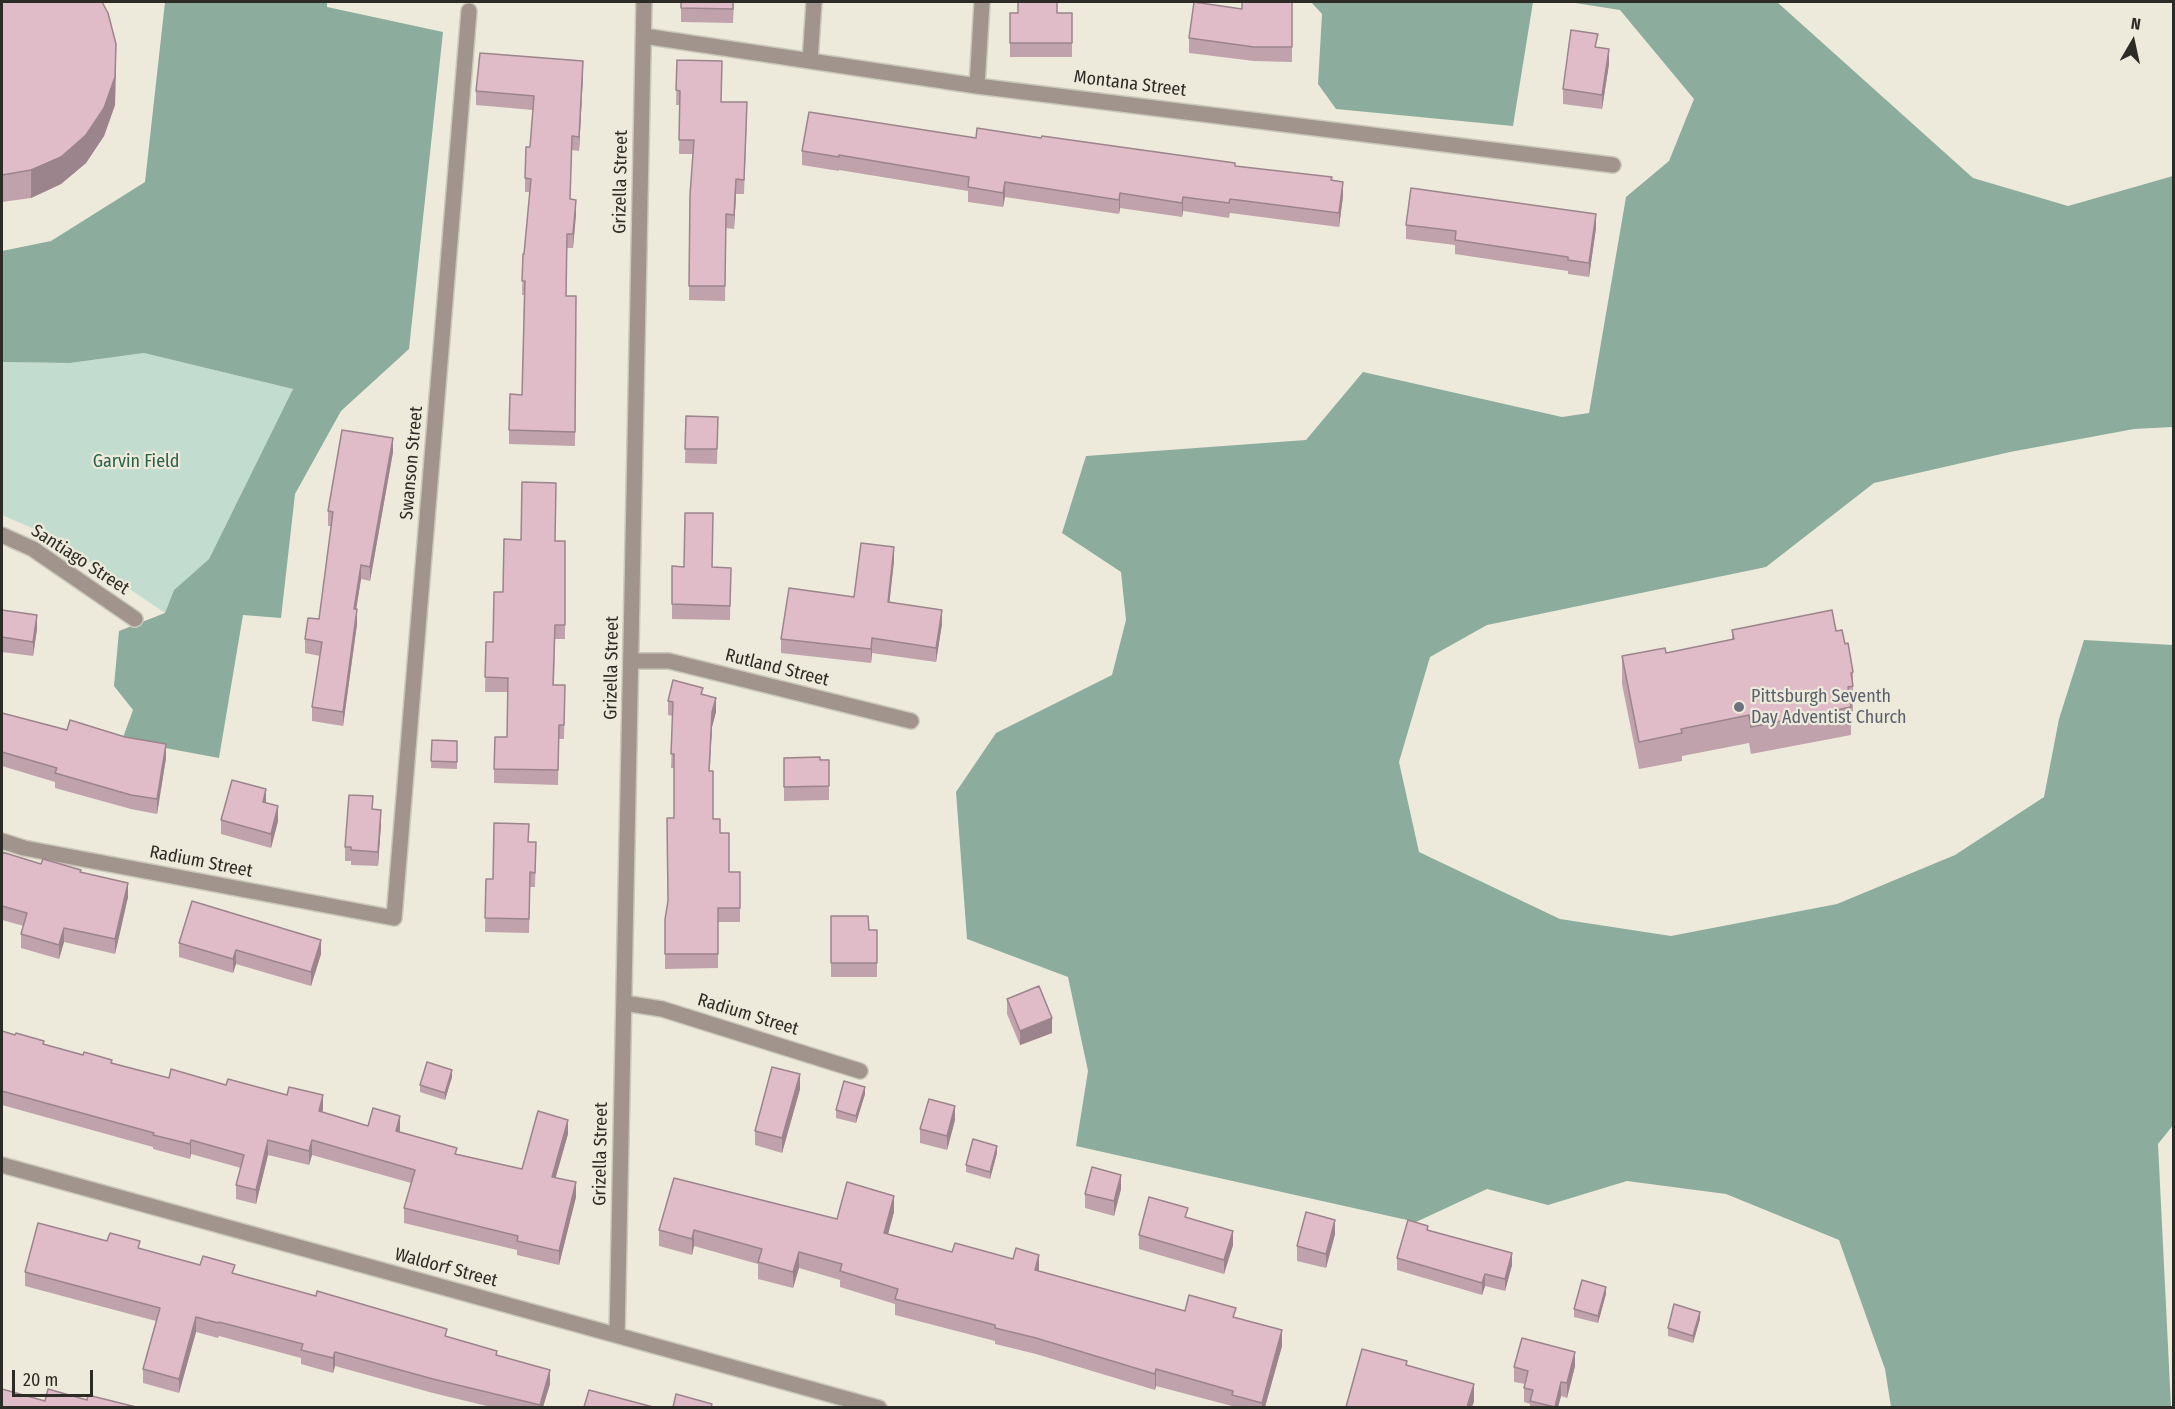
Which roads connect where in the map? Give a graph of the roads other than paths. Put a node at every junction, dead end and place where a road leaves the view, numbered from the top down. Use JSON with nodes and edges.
{"nodes":[{"id":1,"x":644,"y":2,"type":"edge"},
{"id":2,"x":814,"y":2,"type":"edge"},
{"id":3,"x":982,"y":2,"type":"edge"},
{"id":4,"x":469,"y":12,"type":"dead end"},
{"id":5,"x":644,"y":36,"type":"junction"},
{"id":6,"x":810,"y":61,"type":"junction"},
{"id":7,"x":977,"y":86,"type":"junction"},
{"id":8,"x":1613,"y":165,"type":"dead end"},
{"id":9,"x":2,"y":535,"type":"edge"},
{"id":10,"x":135,"y":619,"type":"dead end"},
{"id":11,"x":631,"y":661,"type":"junction"},
{"id":12,"x":911,"y":722,"type":"dead end"},
{"id":13,"x":2,"y":841,"type":"edge"},
{"id":14,"x":394,"y":918,"type":"joint"},
{"id":15,"x":624,"y":1003,"type":"junction"},
{"id":16,"x":860,"y":1071,"type":"dead end"},
{"id":17,"x":2,"y":1165,"type":"edge"},
{"id":18,"x":617,"y":1335,"type":"junction"},
{"id":19,"x":879,"y":1407,"type":"edge"}],
"edges":[{"from":1,"to":5,"type":"street","name":"Grizella Street"},
{"from":2,"to":6,"type":"street"},
{"from":3,"to":7,"type":"street"},
{"from":4,"to":14,"type":"street","name":"Swanson Street"},
{"from":5,"to":6,"type":"street","name":"Montana Street"},
{"from":5,"to":11,"type":"street","name":"Grizella Street"},
{"from":6,"to":7,"type":"street","name":"Montana Street"},
{"from":7,"to":8,"type":"street","name":"Montana Street"},
{"from":9,"to":10,"type":"street","name":"Santiago Street"},
{"from":11,"to":12,"type":"street","name":"Rutland Street"},
{"from":11,"to":15,"type":"street","name":"Grizella Street"},
{"from":13,"to":14,"type":"street","name":"Radium Street"},
{"from":15,"to":16,"type":"street","name":"Radium Street"},
{"from":15,"to":18,"type":"street","name":"Grizella Street"},
{"from":17,"to":18,"type":"street","name":"Waldorf Street"},
{"from":18,"to":19,"type":"street","name":"Waldorf Street"}]}
